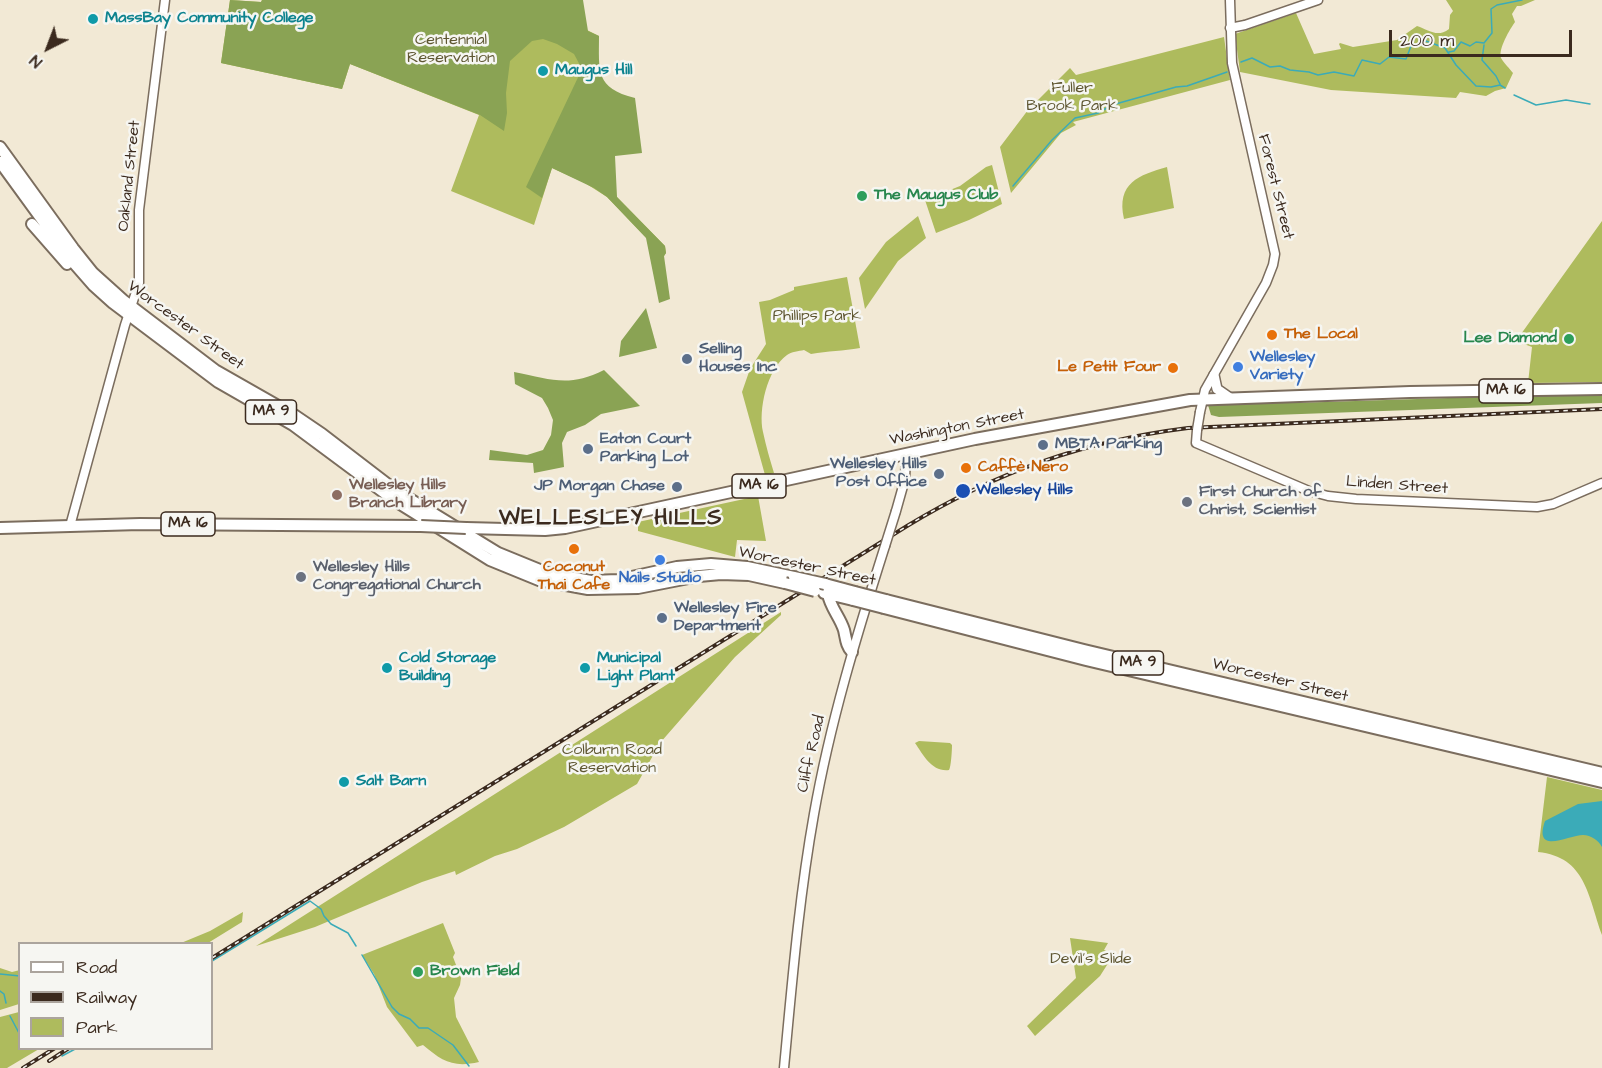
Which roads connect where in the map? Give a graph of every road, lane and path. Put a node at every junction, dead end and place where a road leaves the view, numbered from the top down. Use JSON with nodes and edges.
{"nodes":[{"id":1,"x":165,"y":0,"type":"edge"},
{"id":2,"x":1230,"y":0,"type":"edge"},
{"id":3,"x":1318,"y":0,"type":"edge"},
{"id":4,"x":1230,"y":28,"type":"junction"},
{"id":5,"x":0,"y":147,"type":"edge"},
{"id":6,"x":0,"y":162,"type":"edge"},
{"id":7,"x":32,"y":224,"type":"dead end"},
{"id":8,"x":113,"y":303,"type":"junction"},
{"id":9,"x":129,"y":310,"type":"junction"},
{"id":10,"x":1215,"y":375,"type":"junction"},
{"id":11,"x":1602,"y":389,"type":"edge"},
{"id":12,"x":1230,"y":398,"type":"junction"},
{"id":13,"x":1204,"y":400,"type":"junction"},
{"id":14,"x":1196,"y":443,"type":"joint"},
{"id":15,"x":906,"y":454,"type":"junction"},
{"id":16,"x":1602,"y":483,"type":"edge"},
{"id":17,"x":70,"y":526,"type":"junction"},
{"id":18,"x":0,"y":528,"type":"edge"},
{"id":19,"x":789,"y":580,"type":"junction"},
{"id":20,"x":826,"y":589,"type":"junction"},
{"id":21,"x":885,"y":604,"type":"junction"},
{"id":22,"x":852,"y":652,"type":"junction"},
{"id":23,"x":1602,"y":773,"type":"edge"},
{"id":24,"x":1602,"y":782,"type":"edge"},
{"id":25,"x":784,"y":1068,"type":"edge"}],
"edges":[{"from":1,"to":9,"type":"street","name":"Oakland Street"},
{"from":2,"to":4,"type":"street","name":"Forest Street"},
{"from":3,"to":4,"type":"street"},
{"from":4,"to":10,"type":"street","name":"Forest Street"},
{"from":5,"to":9,"type":"main road","name":"Worcester Street","number":"MA 9"},
{"from":6,"to":8,"type":"main road","name":"Worcester Street","number":"MA 9"},
{"from":7,"to":8,"type":"main road"},
{"from":8,"to":9,"type":"main road","name":"Worcester Street","number":"MA 9"},
{"from":9,"to":17,"type":"street","name":"Oakland Street"},
{"from":9,"to":19,"type":"main road","name":"Worcester Street","number":"MA 9"},
{"from":10,"to":12,"type":"main road"},
{"from":10,"to":13,"type":"street","name":"Forest Street"},
{"from":11,"to":12,"type":"main road","name":"Washington Street","number":"MA 16"},
{"from":12,"to":13,"type":"main road","name":"Washington Street","number":"MA 16"},
{"from":13,"to":14,"type":"street","name":"Forest Street","bridge":true},
{"from":13,"to":15,"type":"main road","name":"Washington Street","number":"MA 16"},
{"from":14,"to":16,"type":"street","name":"Linden Street"},
{"from":15,"to":17,"type":"main road","name":"Washington Street","number":"MA 16","bridge":true},
{"from":15,"to":22,"type":"street","name":"Cliff Road","bridge":true},
{"from":17,"to":18,"type":"main road","name":"Washington Street","number":"MA 16"},
{"from":19,"to":20,"type":"main road","name":"Worcester Street","number":"MA 9","bridge":true},
{"from":19,"to":20,"type":"main road","name":"Worcester Street","number":"MA 9","bridge":true},
{"from":20,"to":21,"type":"main road","name":"Worcester Street","number":"MA 9","bridge":true},
{"from":20,"to":22,"type":"main road"},
{"from":21,"to":23,"type":"main road","name":"Worcester Street","number":"MA 9"},
{"from":21,"to":24,"type":"main road","name":"Worcester Street","number":"MA 9"},
{"from":22,"to":25,"type":"street","name":"Cliff Road"}]}
